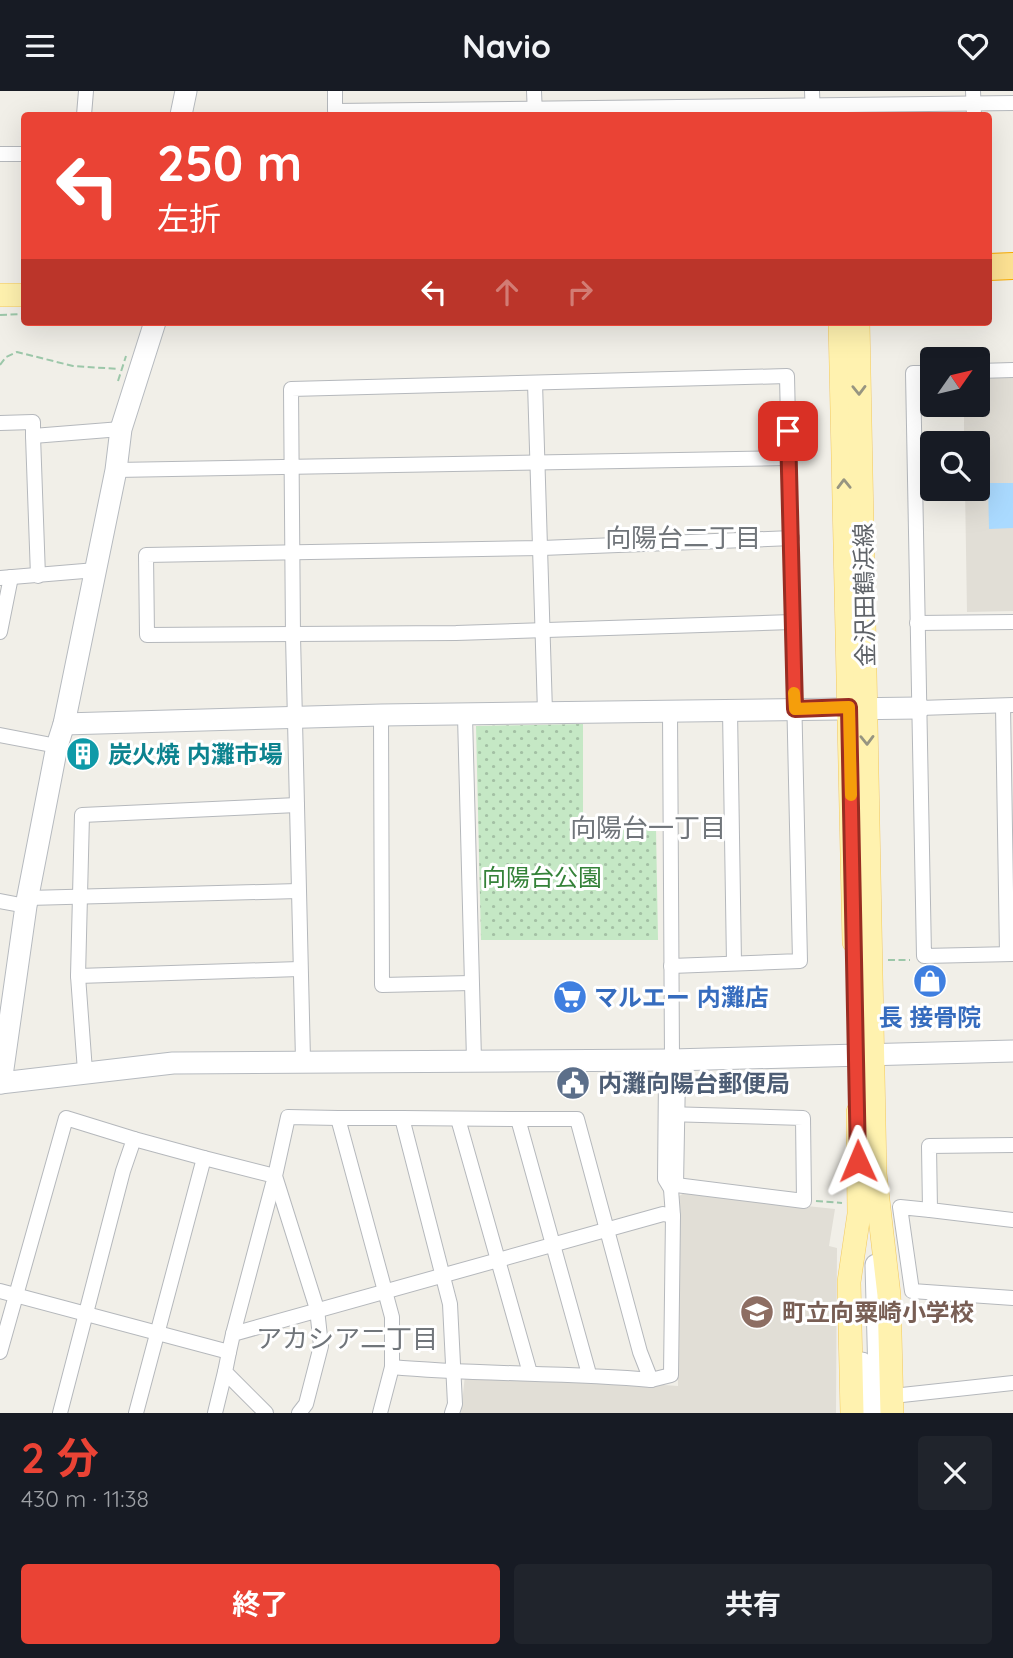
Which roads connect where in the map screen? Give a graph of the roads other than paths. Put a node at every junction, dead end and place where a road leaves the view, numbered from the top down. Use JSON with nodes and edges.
{"nodes":[{"id":1,"x":86,"y":91,"type":"edge"},
{"id":2,"x":186,"y":91,"type":"edge"},
{"id":3,"x":334,"y":91,"type":"edge"},
{"id":4,"x":534,"y":91,"type":"edge"},
{"id":5,"x":974,"y":103,"type":"edge"},
{"id":6,"x":1013,"y":103,"type":"edge"},
{"id":7,"x":812,"y":104,"type":"edge"},
{"id":8,"x":84,"y":112,"type":"edge"},
{"id":9,"x":182,"y":112,"type":"edge"},
{"id":10,"x":335,"y":112,"type":"edge"},
{"id":11,"x":535,"y":112,"type":"edge"},
{"id":12,"x":0,"y":154,"type":"edge"},
{"id":13,"x":21,"y":154,"type":"edge"},
{"id":14,"x":1013,"y":266,"type":"edge"},
{"id":15,"x":992,"y":267,"type":"edge"},
{"id":16,"x":0,"y":295,"type":"edge"},
{"id":17,"x":21,"y":295,"type":"edge"},
{"id":18,"x":154,"y":326,"type":"edge"},
{"id":19,"x":840,"y":326,"type":"edge"},
{"id":20,"x":858,"y":326,"type":"edge"},
{"id":21,"x":1013,"y":370,"type":"edge"},
{"id":22,"x":990,"y":371,"type":"edge"},
{"id":23,"x":920,"y":373,"type":"edge"},
{"id":24,"x":536,"y":383,"type":"junction"},
{"id":25,"x":0,"y":423,"type":"edge"},
{"id":26,"x":121,"y":429,"type":"junction"},
{"id":27,"x":33,"y":436,"type":"junction"},
{"id":28,"x":789,"y":458,"type":"junction"},
{"id":29,"x":538,"y":464,"type":"junction"},
{"id":30,"x":290,"y":468,"type":"junction"},
{"id":31,"x":116,"y":470,"type":"junction"},
{"id":32,"x":792,"y":538,"type":"junction"},
{"id":33,"x":541,"y":548,"type":"junction"},
{"id":34,"x":292,"y":553,"type":"junction"},
{"id":35,"x":96,"y":570,"type":"junction"},
{"id":36,"x":38,"y":576,"type":"junction"},
{"id":37,"x":5,"y":577,"type":"edge"},
{"id":38,"x":792,"y":622,"type":"junction"},
{"id":39,"x":1013,"y":622,"type":"edge"},
{"id":40,"x":917,"y":623,"type":"junction"},
{"id":41,"x":544,"y":630,"type":"junction"},
{"id":42,"x":0,"y":632,"type":"edge"},
{"id":43,"x":293,"y":636,"type":"junction"},
{"id":44,"x":1008,"y":705,"type":"edge"},
{"id":45,"x":857,"y":707,"type":"junction"},
{"id":46,"x":919,"y":708,"type":"junction"},
{"id":47,"x":795,"y":709,"type":"junction"},
{"id":48,"x":730,"y":710,"type":"junction"},
{"id":49,"x":670,"y":711,"type":"junction"},
{"id":50,"x":545,"y":712,"type":"junction"},
{"id":51,"x":381,"y":715,"type":"junction"},
{"id":52,"x":465,"y":716,"type":"junction"},
{"id":53,"x":295,"y":719,"type":"junction"},
{"id":54,"x":64,"y":724,"type":"junction"},
{"id":55,"x":0,"y":735,"type":"edge"},
{"id":56,"x":57,"y":746,"type":"junction"},
{"id":57,"x":297,"y":805,"type":"junction"},
{"id":58,"x":298,"y":891,"type":"junction"},
{"id":59,"x":82,"y":895,"type":"junction"},
{"id":60,"x":0,"y":901,"type":"edge"},
{"id":61,"x":27,"y":902,"type":"junction"},
{"id":62,"x":1010,"y":954,"type":"edge"},
{"id":63,"x":734,"y":963,"type":"junction"},
{"id":64,"x":671,"y":966,"type":"junction"},
{"id":65,"x":299,"y":969,"type":"junction"},
{"id":66,"x":78,"y":976,"type":"junction"},
{"id":67,"x":471,"y":982,"type":"junction"},
{"id":68,"x":1013,"y":1051,"type":"edge"},
{"id":69,"x":864,"y":1054,"type":"junction"},
{"id":70,"x":303,"y":1060,"type":"junction"},
{"id":71,"x":474,"y":1060,"type":"junction"},
{"id":72,"x":672,"y":1060,"type":"junction"},
{"id":73,"x":85,"y":1071,"type":"junction"},
{"id":74,"x":0,"y":1083,"type":"edge"},
{"id":75,"x":671,"y":1114,"type":"junction"},
{"id":76,"x":338,"y":1118,"type":"junction"},
{"id":77,"x":401,"y":1118,"type":"junction"},
{"id":78,"x":458,"y":1119,"type":"junction"},
{"id":79,"x":518,"y":1119,"type":"junction"},
{"id":80,"x":134,"y":1139,"type":"junction"},
{"id":81,"x":1013,"y":1145,"type":"edge"},
{"id":82,"x":204,"y":1158,"type":"junction"},
{"id":83,"x":875,"y":1174,"type":"junction"},
{"id":84,"x":275,"y":1176,"type":"junction"},
{"id":85,"x":674,"y":1187,"type":"junction"},
{"id":86,"x":853,"y":1208,"type":"junction"},
{"id":87,"x":930,"y":1210,"type":"junction"},
{"id":88,"x":673,"y":1216,"type":"junction"},
{"id":89,"x":1013,"y":1220,"type":"edge"},
{"id":90,"x":607,"y":1229,"type":"junction"},
{"id":91,"x":553,"y":1244,"type":"junction"},
{"id":92,"x":497,"y":1258,"type":"junction"},
{"id":93,"x":443,"y":1275,"type":"junction"},
{"id":94,"x":868,"y":1282,"type":"junction"},
{"id":95,"x":385,"y":1290,"type":"junction"},
{"id":96,"x":7,"y":1293,"type":"edge"},
{"id":97,"x":1013,"y":1298,"type":"edge"},
{"id":98,"x":317,"y":1309,"type":"junction"},
{"id":99,"x":86,"y":1314,"type":"junction"},
{"id":100,"x":156,"y":1333,"type":"junction"},
{"id":101,"x":233,"y":1334,"type":"junction"},
{"id":102,"x":0,"y":1352,"type":"edge"},
{"id":103,"x":229,"y":1352,"type":"junction"},
{"id":104,"x":392,"y":1367,"type":"junction"},
{"id":105,"x":225,"y":1372,"type":"junction"},
{"id":106,"x":452,"y":1373,"type":"junction"},
{"id":107,"x":530,"y":1373,"type":"junction"},
{"id":108,"x":589,"y":1374,"type":"junction"},
{"id":109,"x":651,"y":1380,"type":"junction"},
{"id":110,"x":1013,"y":1383,"type":"edge"},
{"id":111,"x":897,"y":1404,"type":"edge"},
{"id":112,"x":60,"y":1413,"type":"edge"},
{"id":113,"x":136,"y":1413,"type":"edge"},
{"id":114,"x":215,"y":1413,"type":"edge"},
{"id":115,"x":266,"y":1413,"type":"edge"},
{"id":116,"x":299,"y":1413,"type":"edge"},
{"id":117,"x":380,"y":1413,"type":"edge"},
{"id":118,"x":452,"y":1413,"type":"edge"},
{"id":119,"x":852,"y":1413,"type":"edge"},
{"id":120,"x":864,"y":1413,"type":"edge"},
{"id":121,"x":880,"y":1413,"type":"edge"}],
"edges":[{"from":1,"to":8,"type":"street"},
{"from":2,"to":9,"type":"street"},
{"from":3,"to":10,"type":"street"},
{"from":4,"to":11,"type":"street"},
{"from":5,"to":6,"type":"street"},
{"from":5,"to":7,"type":"street"},
{"from":7,"to":11,"type":"street"},
{"from":12,"to":13,"type":"street"},
{"from":14,"to":15,"type":"highway"},
{"from":16,"to":17,"type":"main road"},
{"from":18,"to":26,"type":"street"},
{"from":45,"to":19,"type":"main road","name":"金沢田鶴浜線","one_way":true},
{"from":20,"to":45,"type":"main road","name":"金沢田鶴浜線","one_way":true},
{"from":21,"to":22,"type":"street"},
{"from":23,"to":40,"type":"street"},
{"from":24,"to":28,"type":"street"},
{"from":24,"to":29,"type":"street"},
{"from":24,"to":30,"type":"street"},
{"from":25,"to":27,"type":"street"},
{"from":26,"to":27,"type":"street"},
{"from":26,"to":31,"type":"street"},
{"from":27,"to":36,"type":"street"},
{"from":28,"to":29,"type":"street"},
{"from":28,"to":32,"type":"street"},
{"from":29,"to":30,"type":"street"},
{"from":29,"to":33,"type":"street"},
{"from":30,"to":31,"type":"street"},
{"from":30,"to":34,"type":"street"},
{"from":31,"to":35,"type":"street"},
{"from":32,"to":33,"type":"street"},
{"from":32,"to":38,"type":"street"},
{"from":33,"to":34,"type":"street"},
{"from":33,"to":41,"type":"street"},
{"from":34,"to":43,"type":"street"},
{"from":34,"to":43,"type":"street"},
{"from":35,"to":36,"type":"street"},
{"from":35,"to":54,"type":"street"},
{"from":36,"to":37,"type":"street"},
{"from":37,"to":42,"type":"street"},
{"from":38,"to":41,"type":"street"},
{"from":38,"to":47,"type":"street"},
{"from":39,"to":40,"type":"street"},
{"from":40,"to":46,"type":"street"},
{"from":41,"to":43,"type":"street"},
{"from":41,"to":50,"type":"street"},
{"from":43,"to":53,"type":"street"},
{"from":44,"to":46,"type":"street"},
{"from":44,"to":62,"type":"street"},
{"from":45,"to":46,"type":"street"},
{"from":45,"to":47,"type":"street"},
{"from":45,"to":69,"type":"main road","name":"金沢田鶴浜線"},
{"from":46,"to":62,"type":"street"},
{"from":47,"to":48,"type":"street"},
{"from":47,"to":63,"type":"street"},
{"from":48,"to":49,"type":"street"},
{"from":48,"to":63,"type":"street"},
{"from":49,"to":50,"type":"street"},
{"from":49,"to":64,"type":"street"},
{"from":50,"to":52,"type":"street"},
{"from":51,"to":52,"type":"street"},
{"from":51,"to":53,"type":"street"},
{"from":51,"to":67,"type":"street"},
{"from":52,"to":67,"type":"street"},
{"from":53,"to":54,"type":"street"},
{"from":53,"to":57,"type":"street"},
{"from":54,"to":56,"type":"street"},
{"from":55,"to":56,"type":"street"},
{"from":56,"to":61,"type":"street"},
{"from":57,"to":58,"type":"street"},
{"from":57,"to":59,"type":"street"},
{"from":58,"to":59,"type":"street"},
{"from":58,"to":65,"type":"street"},
{"from":59,"to":61,"type":"street"},
{"from":59,"to":66,"type":"street"},
{"from":60,"to":61,"type":"street"},
{"from":61,"to":74,"type":"street"},
{"from":63,"to":64,"type":"street"},
{"from":64,"to":72,"type":"street"},
{"from":65,"to":66,"type":"street"},
{"from":65,"to":70,"type":"street"},
{"from":66,"to":73,"type":"street"},
{"from":67,"to":71,"type":"street"},
{"from":68,"to":69,"type":"street"},
{"from":69,"to":72,"type":"street"},
{"from":69,"to":83,"type":"main road","name":"金沢田鶴浜線"},
{"from":69,"to":86,"type":"main road","name":"金沢田鶴浜線"},
{"from":70,"to":71,"type":"street"},
{"from":70,"to":73,"type":"street"},
{"from":71,"to":72,"type":"street"},
{"from":72,"to":75,"type":"street"},
{"from":73,"to":74,"type":"street"},
{"from":75,"to":85,"type":"street"},
{"from":75,"to":85,"type":"street"},
{"from":76,"to":77,"type":"street"},
{"from":76,"to":84,"type":"street"},
{"from":76,"to":95,"type":"street"},
{"from":77,"to":78,"type":"street"},
{"from":77,"to":93,"type":"street"},
{"from":78,"to":79,"type":"street"},
{"from":78,"to":92,"type":"street"},
{"from":79,"to":90,"type":"street"},
{"from":79,"to":91,"type":"street"},
{"from":80,"to":82,"type":"street"},
{"from":80,"to":96,"type":"street"},
{"from":80,"to":99,"type":"street"},
{"from":81,"to":87,"type":"street"},
{"from":82,"to":84,"type":"street"},
{"from":82,"to":100,"type":"street"},
{"from":83,"to":94,"type":"street"},
{"from":83,"to":111,"type":"main road","name":"金沢田鶴浜線"},
{"from":84,"to":98,"type":"street"},
{"from":84,"to":101,"type":"street"},
{"from":85,"to":88,"type":"street"},
{"from":86,"to":94,"type":"street"},
{"from":86,"to":119,"type":"main road","name":"金沢田鶴浜線"},
{"from":87,"to":89,"type":"street"},
{"from":87,"to":97,"type":"street"},
{"from":88,"to":90,"type":"street"},
{"from":88,"to":109,"type":"street"},
{"from":90,"to":91,"type":"street"},
{"from":90,"to":109,"type":"street"},
{"from":91,"to":92,"type":"street"},
{"from":91,"to":108,"type":"street"},
{"from":92,"to":93,"type":"street"},
{"from":92,"to":107,"type":"street"},
{"from":93,"to":95,"type":"street"},
{"from":93,"to":106,"type":"street"},
{"from":94,"to":120,"type":"street"},
{"from":94,"to":121,"type":"street"},
{"from":95,"to":98,"type":"street"},
{"from":95,"to":104,"type":"street"},
{"from":96,"to":99,"type":"street"},
{"from":96,"to":102,"type":"street"},
{"from":98,"to":101,"type":"street"},
{"from":98,"to":116,"type":"street"},
{"from":99,"to":100,"type":"street"},
{"from":99,"to":112,"type":"street"},
{"from":100,"to":103,"type":"street"},
{"from":100,"to":113,"type":"street"},
{"from":101,"to":103,"type":"street"},
{"from":103,"to":105,"type":"street"},
{"from":104,"to":106,"type":"street"},
{"from":104,"to":117,"type":"street"},
{"from":105,"to":114,"type":"street"},
{"from":105,"to":115,"type":"street"},
{"from":106,"to":107,"type":"street"},
{"from":106,"to":118,"type":"street"},
{"from":107,"to":108,"type":"street"},
{"from":108,"to":109,"type":"street"},
{"from":110,"to":111,"type":"street"}]}
